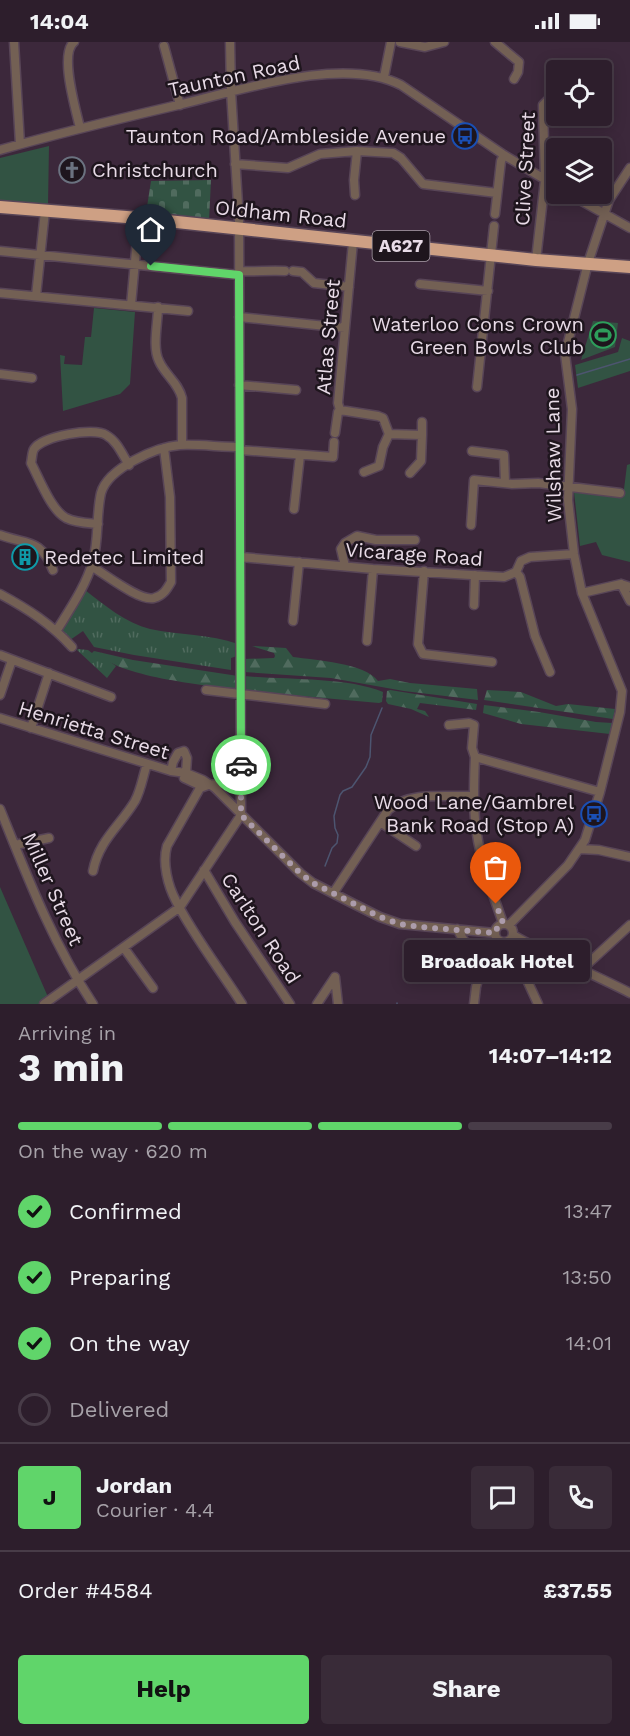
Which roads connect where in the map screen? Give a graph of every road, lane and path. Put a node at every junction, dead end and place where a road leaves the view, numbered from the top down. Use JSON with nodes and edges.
{"nodes":[{"id":1,"x":14,"y":42,"type":"edge"},
{"id":2,"x":74,"y":42,"type":"edge"},
{"id":3,"x":230,"y":42,"type":"edge"},
{"id":4,"x":392,"y":42,"type":"edge"},
{"id":5,"x":400,"y":42,"type":"edge"},
{"id":6,"x":444,"y":42,"type":"edge"},
{"id":7,"x":495,"y":42,"type":"edge"},
{"id":8,"x":164,"y":46,"type":"dead end"},
{"id":9,"x":384,"y":77,"type":"junction"},
{"id":10,"x":514,"y":79,"type":"dead end"},
{"id":11,"x":231,"y":91,"type":"junction"},
{"id":12,"x":546,"y":102,"type":"edge"},
{"id":13,"x":180,"y":105,"type":"junction"},
{"id":14,"x":80,"y":128,"type":"junction"},
{"id":15,"x":20,"y":144,"type":"junction"},
{"id":16,"x":0,"y":150,"type":"edge"},
{"id":17,"x":357,"y":151,"type":"junction"},
{"id":18,"x":504,"y":155,"type":"junction"},
{"id":19,"x":235,"y":164,"type":"junction"},
{"id":20,"x":630,"y":168,"type":"edge"},
{"id":21,"x":545,"y":180,"type":"junction"},
{"id":22,"x":497,"y":193,"type":"junction"},
{"id":23,"x":355,"y":195,"type":"dead end"},
{"id":24,"x":586,"y":204,"type":"edge"},
{"id":25,"x":0,"y":207,"type":"edge"},
{"id":26,"x":45,"y":211,"type":"junction"},
{"id":27,"x":495,"y":214,"type":"dead end"},
{"id":28,"x":604,"y":214,"type":"junction"},
{"id":29,"x":139,"y":218,"type":"junction"},
{"id":30,"x":239,"y":225,"type":"junction"},
{"id":31,"x":494,"y":226,"type":"dead end"},
{"id":32,"x":630,"y":228,"type":"edge"},
{"id":33,"x":353,"y":242,"type":"junction"},
{"id":34,"x":0,"y":251,"type":"edge"},
{"id":35,"x":536,"y":254,"type":"junction"},
{"id":36,"x":40,"y":255,"type":"junction"},
{"id":37,"x":491,"y":255,"type":"junction"},
{"id":38,"x":588,"y":263,"type":"junction"},
{"id":39,"x":135,"y":264,"type":"junction"},
{"id":40,"x":630,"y":267,"type":"edge"},
{"id":41,"x":239,"y":273,"type":"junction"},
{"id":42,"x":420,"y":284,"type":"dead end"},
{"id":43,"x":350,"y":287,"type":"junction"},
{"id":44,"x":488,"y":291,"type":"junction"},
{"id":45,"x":0,"y":293,"type":"edge"},
{"id":46,"x":36,"y":296,"type":"junction"},
{"id":47,"x":131,"y":305,"type":"junction"},
{"id":48,"x":159,"y":307,"type":"junction"},
{"id":49,"x":188,"y":311,"type":"dead end"},
{"id":50,"x":239,"y":317,"type":"junction"},
{"id":51,"x":345,"y":328,"type":"junction"},
{"id":52,"x":0,"y":374,"type":"edge"},
{"id":53,"x":32,"y":378,"type":"dead end"},
{"id":54,"x":239,"y":385,"type":"junction"},
{"id":55,"x":477,"y":387,"type":"dead end"},
{"id":56,"x":296,"y":390,"type":"dead end"},
{"id":57,"x":340,"y":410,"type":"junction"},
{"id":58,"x":422,"y":422,"type":"dead end"},
{"id":59,"x":389,"y":434,"type":"junction"},
{"id":60,"x":422,"y":435,"type":"junction"},
{"id":61,"x":182,"y":445,"type":"junction"},
{"id":62,"x":164,"y":448,"type":"junction"},
{"id":63,"x":240,"y":448,"type":"junction"},
{"id":64,"x":472,"y":451,"type":"dead end"},
{"id":65,"x":300,"y":454,"type":"junction"},
{"id":66,"x":129,"y":465,"type":"junction"},
{"id":67,"x":364,"y":472,"type":"dead end"},
{"id":68,"x":410,"y":473,"type":"dead end"},
{"id":69,"x":505,"y":482,"type":"junction"},
{"id":70,"x":569,"y":488,"type":"junction"},
{"id":71,"x":620,"y":494,"type":"dead end"},
{"id":72,"x":294,"y":509,"type":"dead end"},
{"id":73,"x":98,"y":524,"type":"junction"},
{"id":74,"x":471,"y":525,"type":"dead end"},
{"id":75,"x":0,"y":535,"type":"edge"},
{"id":76,"x":415,"y":540,"type":"dead end"},
{"id":77,"x":574,"y":554,"type":"junction"},
{"id":78,"x":241,"y":557,"type":"junction"},
{"id":79,"x":298,"y":562,"type":"junction"},
{"id":80,"x":91,"y":566,"type":"junction"},
{"id":81,"x":345,"y":566,"type":"junction"},
{"id":82,"x":373,"y":569,"type":"junction"},
{"id":83,"x":53,"y":570,"type":"dead end"},
{"id":84,"x":424,"y":571,"type":"junction"},
{"id":85,"x":516,"y":572,"type":"junction"},
{"id":86,"x":475,"y":575,"type":"junction"},
{"id":87,"x":626,"y":585,"type":"edge"},
{"id":88,"x":582,"y":593,"type":"junction"},
{"id":89,"x":0,"y":594,"type":"edge"},
{"id":90,"x":630,"y":601,"type":"edge"},
{"id":91,"x":474,"y":605,"type":"dead end"},
{"id":92,"x":293,"y":621,"type":"dead end"},
{"id":93,"x":57,"y":630,"type":"junction"},
{"id":94,"x":367,"y":641,"type":"dead end"},
{"id":95,"x":72,"y":647,"type":"dead end"},
{"id":96,"x":0,"y":655,"type":"edge"},
{"id":97,"x":12,"y":660,"type":"junction"},
{"id":98,"x":492,"y":662,"type":"dead end"},
{"id":99,"x":550,"y":672,"type":"dead end"},
{"id":100,"x":49,"y":673,"type":"junction"},
{"id":101,"x":206,"y":690,"type":"dead end"},
{"id":102,"x":241,"y":693,"type":"junction"},
{"id":103,"x":0,"y":695,"type":"edge"},
{"id":104,"x":111,"y":697,"type":"dead end"},
{"id":105,"x":325,"y":704,"type":"dead end"},
{"id":106,"x":0,"y":718,"type":"edge"},
{"id":107,"x":449,"y":725,"type":"dead end"},
{"id":108,"x":31,"y":728,"type":"junction"},
{"id":109,"x":475,"y":757,"type":"junction"},
{"id":110,"x":147,"y":764,"type":"junction"},
{"id":111,"x":181,"y":775,"type":"junction"},
{"id":112,"x":208,"y":785,"type":"junction"},
{"id":113,"x":241,"y":790,"type":"junction"},
{"id":114,"x":600,"y":792,"type":"junction"},
{"id":115,"x":474,"y":796,"type":"junction"},
{"id":116,"x":0,"y":809,"type":"edge"},
{"id":117,"x":187,"y":814,"type":"junction"},
{"id":118,"x":241,"y":815,"type":"junction"},
{"id":119,"x":380,"y":822,"type":"junction"},
{"id":120,"x":49,"y":838,"type":"dead end"},
{"id":121,"x":15,"y":845,"type":"junction"},
{"id":122,"x":416,"y":846,"type":"dead end"},
{"id":123,"x":580,"y":849,"type":"junction"},
{"id":124,"x":630,"y":857,"type":"edge"},
{"id":125,"x":204,"y":870,"type":"junction"},
{"id":126,"x":93,"y":871,"type":"dead end"},
{"id":127,"x":334,"y":892,"type":"junction"},
{"id":128,"x":180,"y":907,"type":"junction"},
{"id":129,"x":506,"y":924,"type":"junction"},
{"id":130,"x":630,"y":925,"type":"edge"},
{"id":131,"x":457,"y":929,"type":"junction"},
{"id":132,"x":495,"y":933,"type":"junction"},
{"id":133,"x":511,"y":938,"type":"junction"},
{"id":134,"x":124,"y":948,"type":"junction"},
{"id":135,"x":541,"y":951,"type":"junction"},
{"id":136,"x":516,"y":958,"type":"junction"},
{"id":137,"x":483,"y":961,"type":"junction"},
{"id":138,"x":520,"y":969,"type":"junction"},
{"id":139,"x":582,"y":969,"type":"junction"},
{"id":140,"x":78,"y":981,"type":"junction"},
{"id":141,"x":153,"y":988,"type":"dead end"},
{"id":142,"x":630,"y":993,"type":"edge"},
{"id":143,"x":44,"y":1004,"type":"edge"},
{"id":144,"x":93,"y":1004,"type":"edge"},
{"id":145,"x":242,"y":1004,"type":"edge"},
{"id":146,"x":290,"y":1004,"type":"edge"},
{"id":147,"x":317,"y":1004,"type":"edge"},
{"id":148,"x":338,"y":1004,"type":"edge"},
{"id":149,"x":474,"y":1004,"type":"edge"},
{"id":150,"x":538,"y":1004,"type":"edge"}],
"edges":[{"from":1,"to":15,"type":"street"},
{"from":2,"to":14,"type":"street"},
{"from":3,"to":11,"type":"street"},
{"from":4,"to":9,"type":"street"},
{"from":5,"to":6,"type":"street"},
{"from":7,"to":10,"type":"street"},
{"from":8,"to":13,"type":"street"},
{"from":9,"to":11,"type":"street","name":"Taunton Road"},
{"from":9,"to":18,"type":"street","name":"Taunton Road"},
{"from":11,"to":13,"type":"street","name":"Taunton Road"},
{"from":11,"to":19,"type":"street"},
{"from":12,"to":21,"type":"street","name":"Clive Street"},
{"from":13,"to":14,"type":"street","name":"Taunton Road"},
{"from":14,"to":15,"type":"street","name":"Taunton Road"},
{"from":15,"to":16,"type":"street","name":"Taunton Road"},
{"from":17,"to":19,"type":"street"},
{"from":17,"to":22,"type":"street"},
{"from":17,"to":23,"type":"street"},
{"from":18,"to":21,"type":"street","name":"Taunton Road"},
{"from":18,"to":22,"type":"street"},
{"from":19,"to":30,"type":"street"},
{"from":20,"to":28,"type":"street","name":"Wilshaw Lane"},
{"from":21,"to":35,"type":"street","name":"Clive Street"},
{"from":22,"to":27,"type":"street"},
{"from":24,"to":28,"type":"street"},
{"from":25,"to":26,"type":"highway","name":"Oldham Road","number":"A627"},
{"from":26,"to":29,"type":"highway","name":"Oldham Road","number":"A627"},
{"from":26,"to":36,"type":"street"},
{"from":28,"to":32,"type":"street"},
{"from":28,"to":38,"type":"street","name":"Wilshaw Lane"},
{"from":29,"to":30,"type":"highway","name":"Oldham Road","number":"A627"},
{"from":29,"to":39,"type":"street"},
{"from":30,"to":33,"type":"highway","name":"Oldham Road","number":"A627"},
{"from":30,"to":41,"type":"street"},
{"from":31,"to":37,"type":"street"},
{"from":33,"to":37,"type":"highway","name":"Oldham Road","number":"A627"},
{"from":33,"to":43,"type":"street","name":"Atlas Street"},
{"from":34,"to":36,"type":"street"},
{"from":35,"to":37,"type":"highway","name":"Oldham Road","number":"A627"},
{"from":35,"to":38,"type":"highway","name":"Oldham Road","number":"A627"},
{"from":36,"to":39,"type":"street"},
{"from":36,"to":46,"type":"street"},
{"from":37,"to":44,"type":"street"},
{"from":38,"to":40,"type":"highway","name":"Oldham Road","number":"A627"},
{"from":38,"to":70,"type":"street","name":"Wilshaw Lane"},
{"from":39,"to":41,"type":"street"},
{"from":39,"to":47,"type":"street"},
{"from":41,"to":43,"type":"street"},
{"from":41,"to":50,"type":"street"},
{"from":42,"to":44,"type":"street"},
{"from":43,"to":51,"type":"street","name":"Atlas Street"},
{"from":44,"to":55,"type":"street"},
{"from":45,"to":46,"type":"street"},
{"from":46,"to":47,"type":"street"},
{"from":47,"to":48,"type":"street"},
{"from":48,"to":49,"type":"street"},
{"from":48,"to":61,"type":"street"},
{"from":50,"to":51,"type":"street"},
{"from":50,"to":54,"type":"street"},
{"from":51,"to":57,"type":"street","name":"Atlas Street"},
{"from":52,"to":53,"type":"street"},
{"from":54,"to":56,"type":"street"},
{"from":54,"to":63,"type":"street"},
{"from":57,"to":59,"type":"street"},
{"from":57,"to":65,"type":"street","name":"Atlas Street"},
{"from":58,"to":60,"type":"street"},
{"from":59,"to":60,"type":"street"},
{"from":59,"to":67,"type":"street"},
{"from":60,"to":68,"type":"street"},
{"from":61,"to":62,"type":"street"},
{"from":61,"to":63,"type":"street"},
{"from":62,"to":66,"type":"street"},
{"from":62,"to":80,"type":"street"},
{"from":63,"to":65,"type":"street"},
{"from":63,"to":78,"type":"street"},
{"from":64,"to":69,"type":"street"},
{"from":65,"to":72,"type":"street"},
{"from":66,"to":73,"type":"street"},
{"from":66,"to":73,"type":"street"},
{"from":69,"to":70,"type":"street"},
{"from":69,"to":74,"type":"street"},
{"from":70,"to":71,"type":"street"},
{"from":70,"to":77,"type":"street","name":"Wilshaw Lane"},
{"from":73,"to":80,"type":"street"},
{"from":75,"to":83,"type":"street"},
{"from":76,"to":81,"type":"street"},
{"from":77,"to":85,"type":"street","name":"Vicarage Road"},
{"from":77,"to":88,"type":"street","name":"Wilshaw Lane"},
{"from":78,"to":79,"type":"street","name":"Vicarage Road"},
{"from":78,"to":102,"type":"street"},
{"from":79,"to":81,"type":"street","name":"Vicarage Road"},
{"from":79,"to":92,"type":"street"},
{"from":80,"to":93,"type":"street"},
{"from":81,"to":82,"type":"street","name":"Vicarage Road"},
{"from":82,"to":84,"type":"street","name":"Vicarage Road"},
{"from":82,"to":94,"type":"street"},
{"from":84,"to":86,"type":"street","name":"Vicarage Road"},
{"from":84,"to":98,"type":"street"},
{"from":85,"to":86,"type":"street","name":"Vicarage Road"},
{"from":85,"to":99,"type":"street"},
{"from":86,"to":91,"type":"street"},
{"from":87,"to":88,"type":"street"},
{"from":87,"to":90,"type":"street"},
{"from":88,"to":114,"type":"street","name":"Wilshaw Lane"},
{"from":89,"to":93,"type":"street"},
{"from":93,"to":95,"type":"street"},
{"from":96,"to":97,"type":"street"},
{"from":97,"to":100,"type":"street"},
{"from":97,"to":103,"type":"street"},
{"from":100,"to":104,"type":"street"},
{"from":100,"to":108,"type":"street"},
{"from":101,"to":102,"type":"street"},
{"from":102,"to":105,"type":"street"},
{"from":102,"to":113,"type":"street"},
{"from":106,"to":108,"type":"street","name":"Henrietta Street"},
{"from":107,"to":109,"type":"street"},
{"from":108,"to":110,"type":"street","name":"Henrietta Street"},
{"from":109,"to":114,"type":"street"},
{"from":109,"to":115,"type":"street"},
{"from":110,"to":111,"type":"street","name":"Henrietta Street"},
{"from":110,"to":126,"type":"street"},
{"from":111,"to":112,"type":"street","name":"Henrietta Street"},
{"from":111,"to":117,"type":"street"},
{"from":112,"to":113,"type":"street"},
{"from":112,"to":117,"type":"street"},
{"from":112,"to":118,"type":"street"},
{"from":113,"to":118,"type":"street"},
{"from":114,"to":123,"type":"street","name":"Wilshaw Lane"},
{"from":115,"to":119,"type":"street"},
{"from":115,"to":129,"type":"street"},
{"from":116,"to":121,"type":"street","name":"Miller Street"},
{"from":117,"to":128,"type":"street"},
{"from":118,"to":125,"type":"street"},
{"from":118,"to":127,"type":"street"},
{"from":119,"to":122,"type":"street"},
{"from":119,"to":127,"type":"street"},
{"from":120,"to":121,"type":"street"},
{"from":121,"to":140,"type":"street","name":"Miller Street"},
{"from":123,"to":124,"type":"street"},
{"from":123,"to":129,"type":"street","name":"Wilshaw Lane"},
{"from":125,"to":128,"type":"street"},
{"from":125,"to":146,"type":"street","name":"Carlton Road"},
{"from":127,"to":131,"type":"street"},
{"from":128,"to":134,"type":"street"},
{"from":128,"to":145,"type":"street"},
{"from":129,"to":132,"type":"street"},
{"from":129,"to":133,"type":"street"},
{"from":130,"to":139,"type":"street"},
{"from":131,"to":132,"type":"street"},
{"from":131,"to":137,"type":"street"},
{"from":132,"to":133,"type":"street"},
{"from":133,"to":135,"type":"street"},
{"from":133,"to":136,"type":"street"},
{"from":134,"to":140,"type":"street"},
{"from":134,"to":141,"type":"street"},
{"from":135,"to":136,"type":"street"},
{"from":135,"to":139,"type":"street"},
{"from":136,"to":138,"type":"street"},
{"from":137,"to":138,"type":"street"},
{"from":137,"to":149,"type":"street"},
{"from":138,"to":150,"type":"street"},
{"from":139,"to":142,"type":"street"},
{"from":140,"to":143,"type":"street"},
{"from":140,"to":144,"type":"street","name":"Miller Street"},
{"from":147,"to":148,"type":"street"}]}
